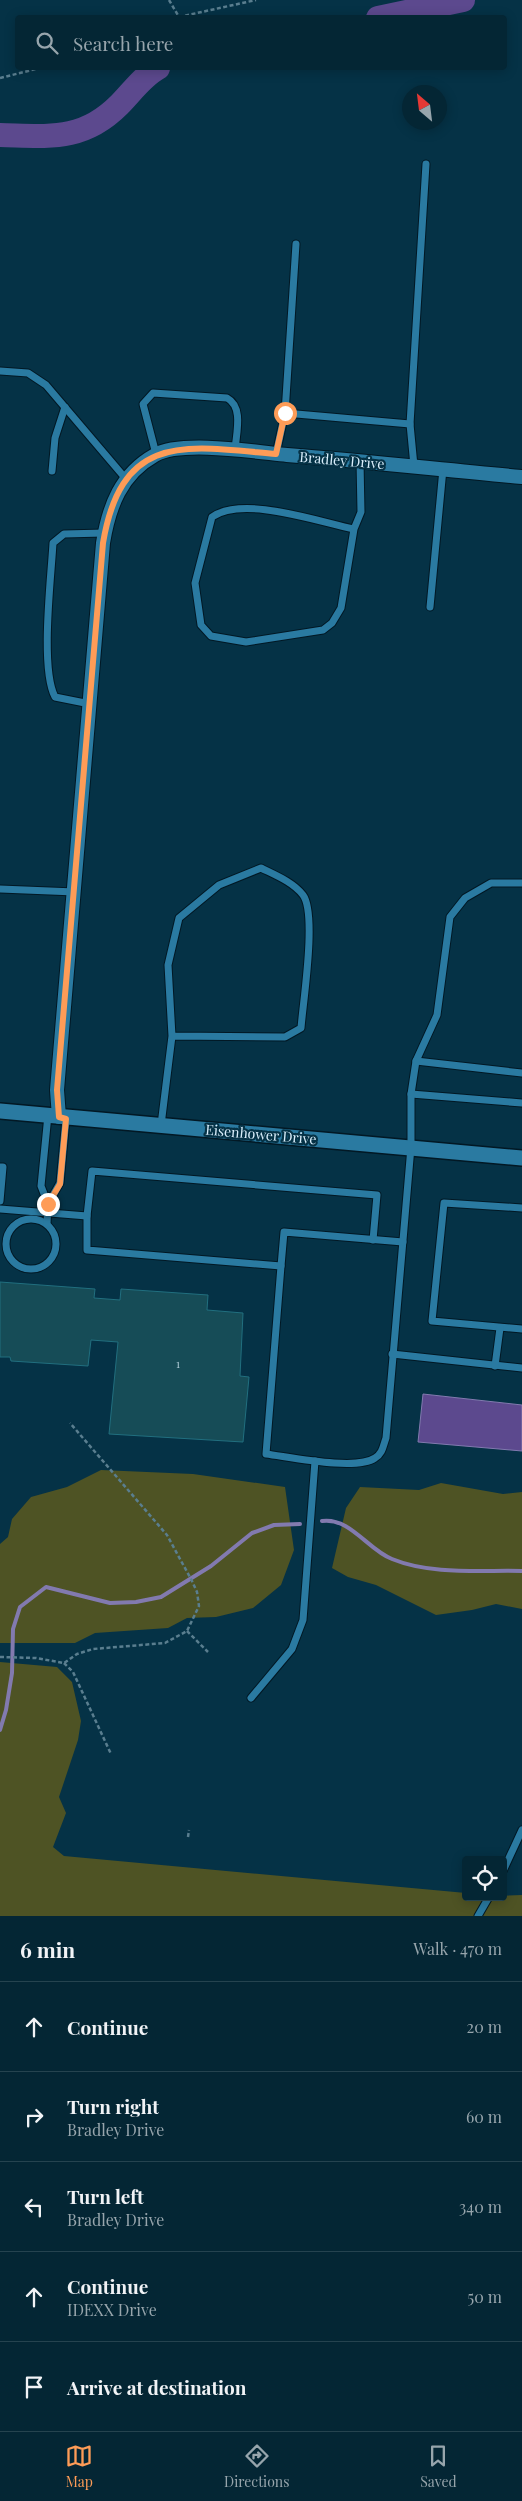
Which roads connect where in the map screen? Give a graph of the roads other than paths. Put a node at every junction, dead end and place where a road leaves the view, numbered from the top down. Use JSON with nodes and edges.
{"nodes":[{"id":1,"x":426,"y":164,"type":"dead end"},
{"id":2,"x":296,"y":244,"type":"dead end"},
{"id":3,"x":0,"y":371,"type":"edge"},
{"id":4,"x":65,"y":407,"type":"junction"},
{"id":5,"x":285,"y":413,"type":"junction"},
{"id":6,"x":410,"y":424,"type":"junction"},
{"id":7,"x":235,"y":450,"type":"junction"},
{"id":8,"x":156,"y":454,"type":"junction"},
{"id":9,"x":276,"y":454,"type":"junction"},
{"id":10,"x":360,"y":461,"type":"junction"},
{"id":11,"x":414,"y":466,"type":"junction"},
{"id":12,"x":443,"y":469,"type":"junction"},
{"id":13,"x":52,"y":471,"type":"dead end"},
{"id":14,"x":522,"y":477,"type":"edge"},
{"id":15,"x":126,"y":479,"type":"junction"},
{"id":16,"x":354,"y":529,"type":"junction"},
{"id":17,"x":104,"y":533,"type":"junction"},
{"id":18,"x":430,"y":607,"type":"dead end"},
{"id":19,"x":90,"y":704,"type":"junction"},
{"id":20,"x":522,"y":883,"type":"edge"},
{"id":21,"x":0,"y":888,"type":"edge"},
{"id":22,"x":75,"y":892,"type":"junction"},
{"id":23,"x":172,"y":1036,"type":"junction"},
{"id":24,"x":416,"y":1061,"type":"junction"},
{"id":25,"x":522,"y":1073,"type":"edge"},
{"id":26,"x":411,"y":1094,"type":"junction"},
{"id":27,"x":522,"y":1103,"type":"edge"},
{"id":28,"x":0,"y":1111,"type":"edge"},
{"id":29,"x":58,"y":1117,"type":"junction"},
{"id":30,"x":161,"y":1126,"type":"junction"},
{"id":31,"x":411,"y":1148,"type":"junction"},
{"id":32,"x":522,"y":1158,"type":"edge"},
{"id":33,"x":0,"y":1167,"type":"edge"},
{"id":34,"x":0,"y":1201,"type":"edge"},
{"id":35,"x":48,"y":1204,"type":"junction"},
{"id":36,"x":522,"y":1208,"type":"edge"},
{"id":37,"x":0,"y":1209,"type":"edge"},
{"id":38,"x":48,"y":1212,"type":"junction"},
{"id":39,"x":87,"y":1216,"type":"junction"},
{"id":40,"x":47,"y":1224,"type":"junction"},
{"id":41,"x":373,"y":1240,"type":"junction"},
{"id":42,"x":403,"y":1242,"type":"junction"},
{"id":43,"x":281,"y":1266,"type":"junction"},
{"id":44,"x":500,"y":1328,"type":"junction"},
{"id":45,"x":522,"y":1329,"type":"edge"},
{"id":46,"x":392,"y":1354,"type":"junction"},
{"id":47,"x":495,"y":1366,"type":"junction"},
{"id":48,"x":522,"y":1368,"type":"edge"},
{"id":49,"x":315,"y":1461,"type":"junction"},
{"id":50,"x":251,"y":1698,"type":"dead end"},
{"id":51,"x":522,"y":1830,"type":"edge"},
{"id":52,"x":507,"y":1862,"type":"edge"},
{"id":53,"x":487,"y":1901,"type":"edge"},
{"id":54,"x":478,"y":1916,"type":"edge"}],
"edges":[{"from":1,"to":6,"type":"lane"},
{"from":2,"to":5,"type":"lane"},
{"from":3,"to":4,"type":"lane"},
{"from":4,"to":13,"type":"lane"},
{"from":4,"to":15,"type":"lane"},
{"from":5,"to":6,"type":"lane"},
{"from":5,"to":9,"type":"lane"},
{"from":6,"to":11,"type":"lane"},
{"from":7,"to":8,"type":"street","name":"Bradley Drive"},
{"from":7,"to":8,"type":"lane"},
{"from":7,"to":9,"type":"street","name":"Bradley Drive"},
{"from":8,"to":15,"type":"street","name":"Bradley Drive"},
{"from":9,"to":10,"type":"street","name":"Bradley Drive"},
{"from":10,"to":11,"type":"street","name":"Bradley Drive"},
{"from":10,"to":16,"type":"lane"},
{"from":11,"to":12,"type":"street","name":"Bradley Drive"},
{"from":12,"to":14,"type":"street","name":"Bradley Drive"},
{"from":12,"to":18,"type":"lane"},
{"from":15,"to":17,"type":"street","name":"Bradley Drive"},
{"from":16,"to":16,"type":"lane"},
{"from":17,"to":19,"type":"street","name":"Bradley Drive"},
{"from":17,"to":19,"type":"lane"},
{"from":19,"to":22,"type":"street","name":"Bradley Drive"},
{"from":20,"to":24,"type":"lane"},
{"from":21,"to":22,"type":"lane"},
{"from":22,"to":29,"type":"street","name":"Bradley Drive"},
{"from":23,"to":23,"type":"lane"},
{"from":23,"to":30,"type":"lane"},
{"from":24,"to":25,"type":"lane"},
{"from":24,"to":26,"type":"lane"},
{"from":26,"to":27,"type":"lane"},
{"from":26,"to":31,"type":"lane"},
{"from":28,"to":29,"type":"street","name":"Eisenhower Drive"},
{"from":29,"to":30,"type":"street","name":"Eisenhower Drive"},
{"from":29,"to":35,"type":"lane"},
{"from":29,"to":35,"type":"lane"},
{"from":30,"to":31,"type":"street","name":"Eisenhower Drive"},
{"from":31,"to":32,"type":"street","name":"Eisenhower Drive"},
{"from":31,"to":42,"type":"lane"},
{"from":33,"to":34,"type":"lane"},
{"from":35,"to":38,"type":"lane"},
{"from":36,"to":44,"type":"lane"},
{"from":37,"to":38,"type":"lane"},
{"from":38,"to":39,"type":"lane"},
{"from":38,"to":40,"type":"lane"},
{"from":39,"to":41,"type":"lane"},
{"from":39,"to":43,"type":"lane"},
{"from":40,"to":40,"type":"lane"},
{"from":41,"to":42,"type":"lane"},
{"from":41,"to":43,"type":"lane"},
{"from":42,"to":46,"type":"lane"},
{"from":43,"to":49,"type":"lane"},
{"from":44,"to":45,"type":"lane"},
{"from":44,"to":47,"type":"lane"},
{"from":46,"to":47,"type":"lane"},
{"from":46,"to":49,"type":"lane"},
{"from":47,"to":48,"type":"lane"},
{"from":49,"to":50,"type":"lane"},
{"from":51,"to":52,"type":"lane"},
{"from":53,"to":54,"type":"lane"}]}
